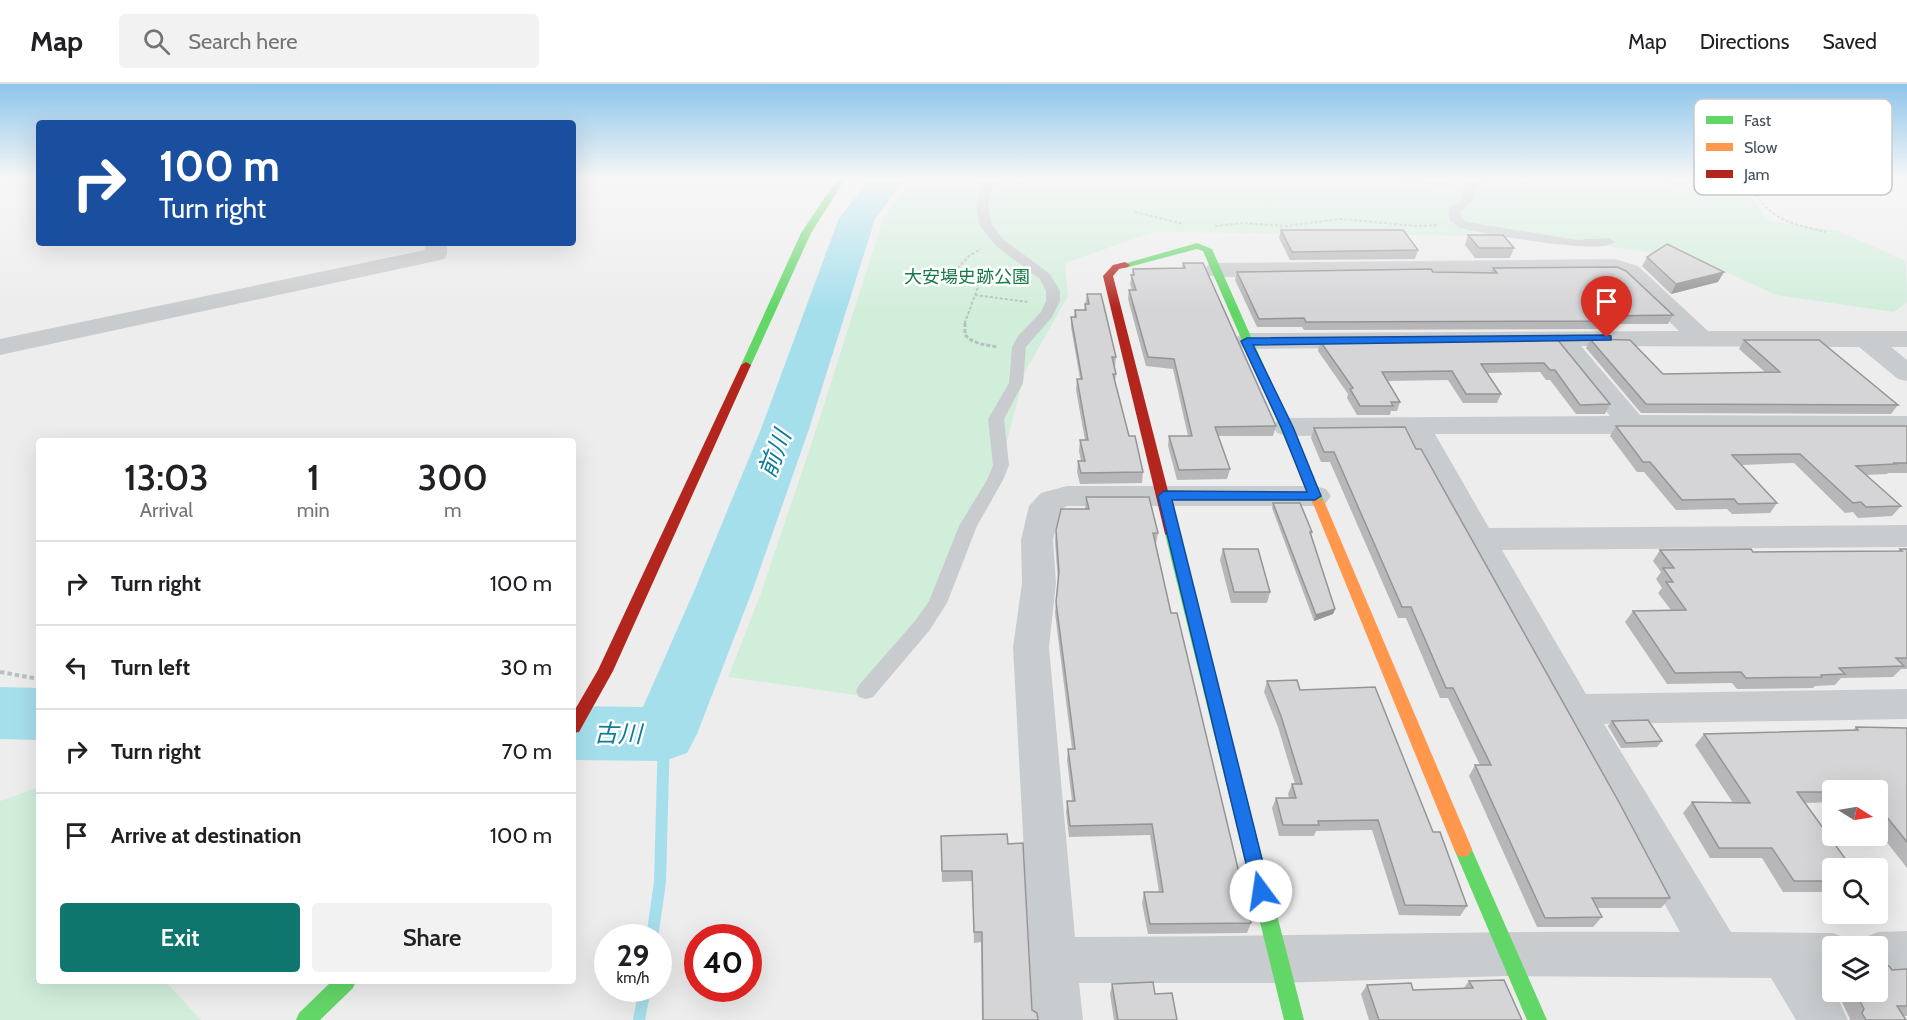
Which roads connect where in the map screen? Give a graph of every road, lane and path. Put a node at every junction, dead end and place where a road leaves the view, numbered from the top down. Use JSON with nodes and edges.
{"nodes":[{"id":1,"x":814,"y":222,"type":"edge"},
{"id":2,"x":985,"y":222,"type":"edge"},
{"id":3,"x":1173,"y":222,"type":"edge"},
{"id":4,"x":1320,"y":222,"type":"edge"},
{"id":5,"x":1369,"y":222,"type":"edge"},
{"id":6,"x":1445,"y":222,"type":"edge"},
{"id":7,"x":1460,"y":222,"type":"edge"},
{"id":8,"x":1789,"y":222,"type":"edge"},
{"id":9,"x":1186,"y":225,"type":"dead end"},
{"id":10,"x":1206,"y":226,"type":"dead end"},
{"id":11,"x":1827,"y":232,"type":"dead end"},
{"id":12,"x":1609,"y":242,"type":"dead end"},
{"id":13,"x":436,"y":246,"type":"edge"},
{"id":14,"x":1216,"y":270,"type":"junction"},
{"id":15,"x":935,"y":271,"type":"dead end"},
{"id":16,"x":975,"y":295,"type":"junction"},
{"id":17,"x":1052,"y":305,"type":"junction"},
{"id":18,"x":1561,"y":338,"type":"junction"},
{"id":19,"x":1701,"y":338,"type":"junction"},
{"id":20,"x":1866,"y":339,"type":"junction"},
{"id":21,"x":1907,"y":339,"type":"edge"},
{"id":22,"x":1247,"y":341,"type":"junction"},
{"id":23,"x":0,"y":347,"type":"edge"},
{"id":24,"x":1019,"y":347,"type":"junction"},
{"id":25,"x":1907,"y":373,"type":"edge"},
{"id":26,"x":1632,"y":424,"type":"junction"},
{"id":27,"x":1907,"y":425,"type":"edge"},
{"id":28,"x":1287,"y":427,"type":"junction"},
{"id":29,"x":1416,"y":427,"type":"junction"},
{"id":30,"x":1164,"y":496,"type":"junction"},
{"id":31,"x":1315,"y":496,"type":"junction"},
{"id":32,"x":1907,"y":536,"type":"edge"},
{"id":33,"x":1479,"y":539,"type":"junction"},
{"id":34,"x":0,"y":672,"type":"edge"},
{"id":35,"x":36,"y":678,"type":"edge"},
{"id":36,"x":866,"y":691,"type":"dead end"},
{"id":37,"x":1907,"y":704,"type":"edge"},
{"id":38,"x":1575,"y":709,"type":"junction"},
{"id":39,"x":576,"y":722,"type":"edge"},
{"id":40,"x":1506,"y":953,"type":"junction"},
{"id":41,"x":1907,"y":954,"type":"edge"},
{"id":42,"x":1888,"y":955,"type":"edge"},
{"id":43,"x":1719,"y":956,"type":"junction"},
{"id":44,"x":1822,"y":956,"type":"edge"},
{"id":45,"x":1785,"y":957,"type":"junction"},
{"id":46,"x":1054,"y":960,"type":"junction"},
{"id":47,"x":1278,"y":960,"type":"junction"},
{"id":48,"x":343,"y":984,"type":"edge"},
{"id":49,"x":306,"y":1020,"type":"edge"},
{"id":50,"x":1058,"y":1020,"type":"edge"},
{"id":51,"x":1294,"y":1020,"type":"edge"},
{"id":52,"x":1537,"y":1020,"type":"edge"},
{"id":53,"x":1823,"y":1020,"type":"edge"}],
"edges":[{"from":1,"to":39,"type":"street"},
{"from":2,"to":17,"type":"lane"},
{"from":3,"to":9,"type":"path"},
{"from":4,"to":10,"type":"path"},
{"from":5,"to":6,"type":"path"},
{"from":7,"to":12,"type":"lane"},
{"from":8,"to":11,"type":"path"},
{"from":13,"to":23,"type":"street"},
{"from":14,"to":19,"type":"street"},
{"from":14,"to":22,"type":"street"},
{"from":14,"to":30,"type":"street"},
{"from":15,"to":16,"type":"path"},
{"from":16,"to":17,"type":"path"},
{"from":16,"to":24,"type":"path"},
{"from":17,"to":24,"type":"lane"},
{"from":18,"to":19,"type":"street"},
{"from":18,"to":22,"type":"street"},
{"from":18,"to":26,"type":"street"},
{"from":19,"to":20,"type":"street"},
{"from":20,"to":21,"type":"street"},
{"from":20,"to":25,"type":"street"},
{"from":22,"to":28,"type":"street"},
{"from":24,"to":36,"type":"lane"},
{"from":26,"to":27,"type":"street"},
{"from":26,"to":29,"type":"street"},
{"from":28,"to":29,"type":"street"},
{"from":28,"to":31,"type":"street"},
{"from":29,"to":33,"type":"street"},
{"from":30,"to":31,"type":"street"},
{"from":30,"to":46,"type":"street"},
{"from":30,"to":47,"type":"street"},
{"from":31,"to":40,"type":"street"},
{"from":32,"to":33,"type":"street"},
{"from":33,"to":38,"type":"street"},
{"from":34,"to":35,"type":"path"},
{"from":37,"to":38,"type":"street"},
{"from":38,"to":43,"type":"street"},
{"from":40,"to":43,"type":"street"},
{"from":40,"to":47,"type":"street"},
{"from":40,"to":52,"type":"street"},
{"from":41,"to":42,"type":"street"},
{"from":43,"to":45,"type":"street"},
{"from":44,"to":45,"type":"street"},
{"from":45,"to":53,"type":"street"},
{"from":46,"to":47,"type":"street"},
{"from":46,"to":50,"type":"street"},
{"from":47,"to":51,"type":"street"},
{"from":48,"to":49,"type":"street"}]}
